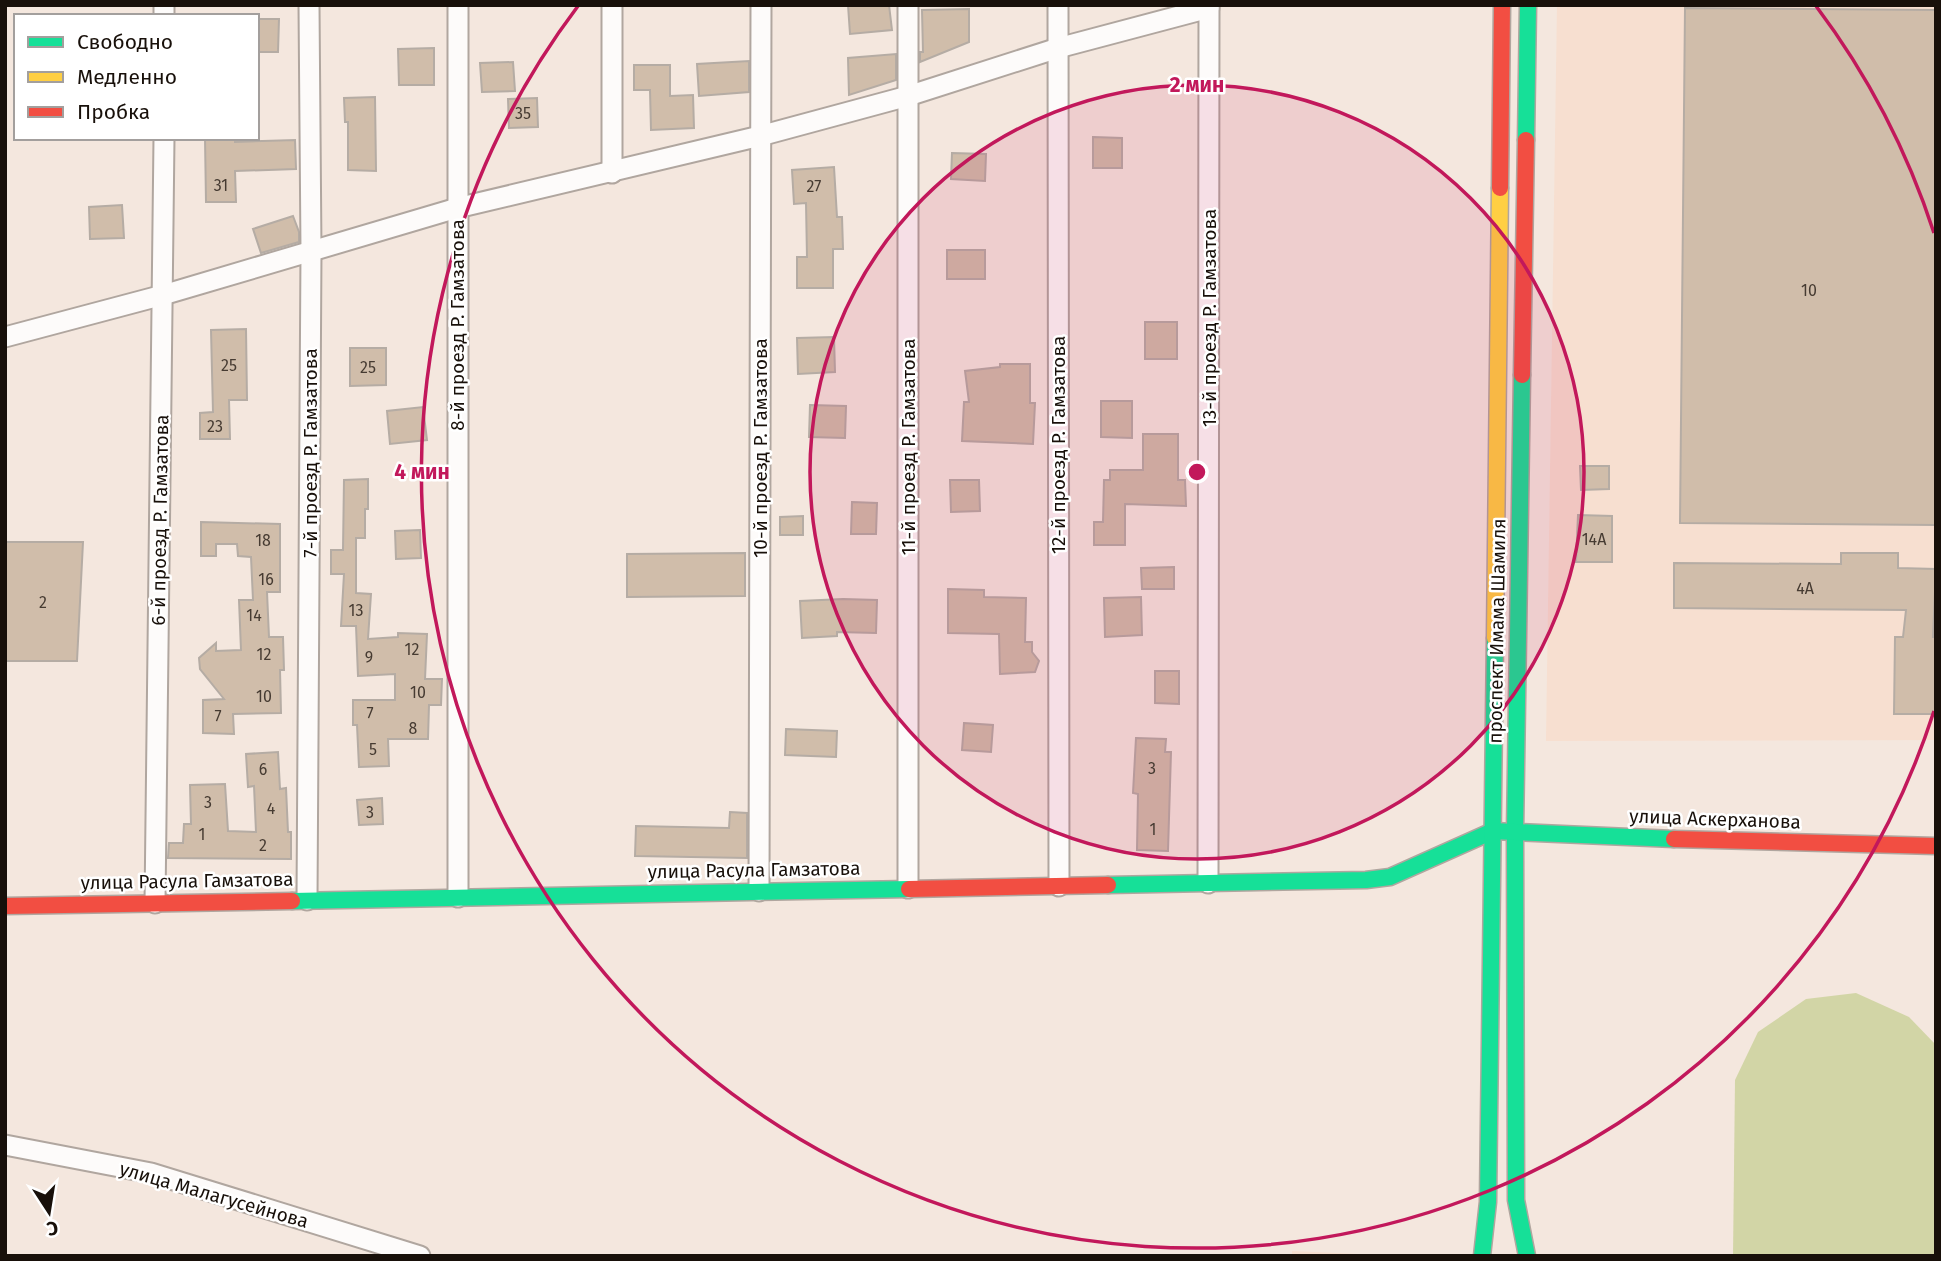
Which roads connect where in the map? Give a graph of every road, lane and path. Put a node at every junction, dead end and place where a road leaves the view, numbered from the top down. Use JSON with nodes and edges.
{"nodes":[{"id":1,"x":309,"y":5,"type":"edge"},
{"id":2,"x":458,"y":5,"type":"edge"},
{"id":3,"x":612,"y":5,"type":"edge"},
{"id":4,"x":761,"y":5,"type":"edge"},
{"id":5,"x":908,"y":5,"type":"edge"},
{"id":6,"x":1058,"y":5,"type":"edge"},
{"id":7,"x":1502,"y":5,"type":"edge"},
{"id":8,"x":1528,"y":5,"type":"edge"},
{"id":9,"x":1209,"y":6,"type":"edge"},
{"id":10,"x":1058,"y":48,"type":"junction"},
{"id":11,"x":908,"y":96,"type":"junction"},
{"id":12,"x":760,"y":136,"type":"junction"},
{"id":13,"x":164,"y":140,"type":"edge"},
{"id":14,"x":612,"y":173,"type":"junction"},
{"id":15,"x":457,"y":208,"type":"junction"},
{"id":16,"x":311,"y":251,"type":"junction"},
{"id":17,"x":163,"y":295,"type":"junction"},
{"id":18,"x":5,"y":337,"type":"edge"},
{"id":19,"x":1493,"y":831,"type":"junction"},
{"id":20,"x":1515,"y":832,"type":"junction"},
{"id":21,"x":1936,"y":846,"type":"edge"},
{"id":22,"x":1208,"y":883,"type":"junction"},
{"id":23,"x":1059,"y":886,"type":"junction"},
{"id":24,"x":908,"y":888,"type":"junction"},
{"id":25,"x":759,"y":891,"type":"junction"},
{"id":26,"x":458,"y":897,"type":"junction"},
{"id":27,"x":307,"y":900,"type":"junction"},
{"id":28,"x":155,"y":903,"type":"junction"},
{"id":29,"x":5,"y":906,"type":"edge"},
{"id":30,"x":5,"y":1145,"type":"edge"},
{"id":31,"x":420,"y":1256,"type":"edge"},
{"id":32,"x":1482,"y":1256,"type":"edge"},
{"id":33,"x":1527,"y":1256,"type":"edge"}],
"edges":[{"from":1,"to":16,"type":"street","name":"7-й проезд Р. Гамзатова"},
{"from":2,"to":15,"type":"street","name":"8-й проезд Р. Гамзатова"},
{"from":3,"to":14,"type":"street"},
{"from":4,"to":12,"type":"street","name":"10-й проезд Р. Гамзатова"},
{"from":5,"to":11,"type":"street","name":"11-й проезд Р. Гамзатова"},
{"from":6,"to":10,"type":"street","name":"12-й проезд Р. Гамзатова"},
{"from":7,"to":19,"type":"main road","name":"проспект Имама Шамиля"},
{"from":8,"to":20,"type":"main road","name":"проспект Имама Шамиля"},
{"from":9,"to":10,"type":"street"},
{"from":9,"to":22,"type":"street","name":"13-й проезд Р. Гамзатова"},
{"from":10,"to":11,"type":"street"},
{"from":10,"to":23,"type":"street","name":"12-й проезд Р. Гамзатова"},
{"from":11,"to":12,"type":"street"},
{"from":11,"to":24,"type":"street","name":"11-й проезд Р. Гамзатова"},
{"from":12,"to":14,"type":"street"},
{"from":12,"to":25,"type":"street","name":"10-й проезд Р. Гамзатова"},
{"from":13,"to":17,"type":"street","name":"6-й проезд Р. Гамзатова"},
{"from":14,"to":15,"type":"street"},
{"from":15,"to":16,"type":"street"},
{"from":15,"to":26,"type":"street","name":"8-й проезд Р. Гамзатова"},
{"from":16,"to":17,"type":"street"},
{"from":16,"to":27,"type":"street","name":"7-й проезд Р. Гамзатова"},
{"from":17,"to":18,"type":"street"},
{"from":17,"to":28,"type":"street","name":"6-й проезд Р. Гамзатова"},
{"from":19,"to":20,"type":"main road","name":"улица Аскерханова"},
{"from":19,"to":22,"type":"main road","name":"улица Расула Гамзатова"},
{"from":19,"to":32,"type":"main road","name":"проспект Имама Шамиля"},
{"from":20,"to":21,"type":"main road","name":"улица Аскерханова"},
{"from":20,"to":33,"type":"main road","name":"проспект Имама Шамиля"},
{"from":22,"to":23,"type":"main road","name":"улица Расула Гамзатова"},
{"from":23,"to":24,"type":"main road","name":"улица Расула Гамзатова"},
{"from":24,"to":25,"type":"main road","name":"улица Расула Гамзатова"},
{"from":25,"to":26,"type":"main road","name":"улица Расула Гамзатова"},
{"from":26,"to":27,"type":"main road","name":"улица Расула Гамзатова"},
{"from":27,"to":28,"type":"main road","name":"улица Расула Гамзатова"},
{"from":28,"to":29,"type":"main road","name":"улица Расула Гамзатова"},
{"from":30,"to":31,"type":"street","name":"улица Малагусейнова"}]}
